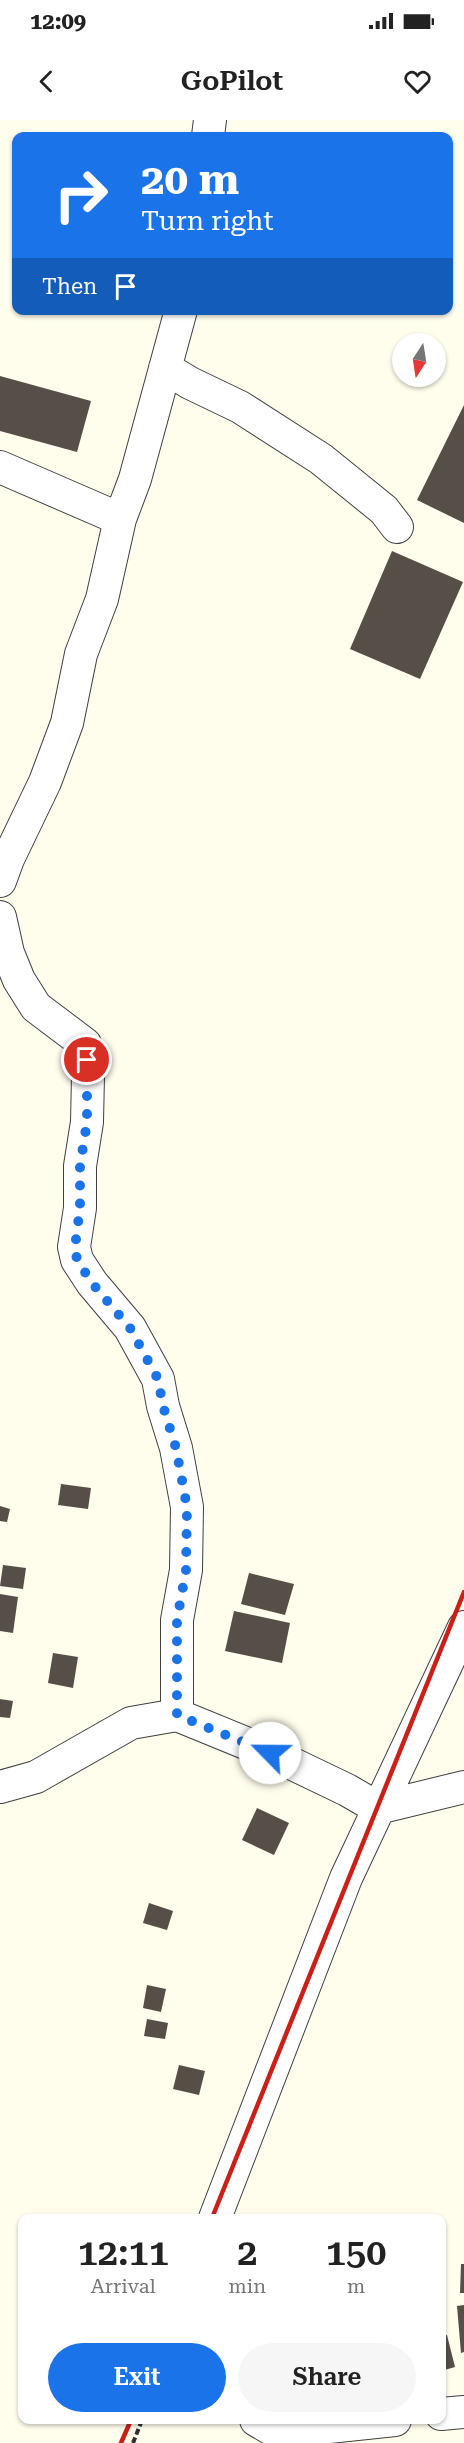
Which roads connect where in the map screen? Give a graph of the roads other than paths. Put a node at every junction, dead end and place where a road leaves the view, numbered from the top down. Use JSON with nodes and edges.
{"nodes":[{"id":1,"x":180,"y":315,"type":"edge"},
{"id":2,"x":165,"y":368,"type":"junction"},
{"id":3,"x":0,"y":467,"type":"edge"},
{"id":4,"x":120,"y":519,"type":"junction"},
{"id":5,"x":397,"y":527,"type":"dead end"},
{"id":6,"x":3,"y":865,"type":"edge"},
{"id":7,"x":0,"y":917,"type":"edge"},
{"id":8,"x":464,"y":1627,"type":"edge"},
{"id":9,"x":177,"y":1715,"type":"junction"},
{"id":10,"x":464,"y":1786,"type":"edge"},
{"id":11,"x":0,"y":1787,"type":"edge"},
{"id":12,"x":378,"y":1808,"type":"junction"},
{"id":13,"x":217,"y":2214,"type":"edge"},
{"id":14,"x":464,"y":2412,"type":"edge"},
{"id":15,"x":446,"y":2414,"type":"edge"},
{"id":16,"x":263,"y":2424,"type":"edge"},
{"id":17,"x":357,"y":2424,"type":"edge"}],
"edges":[{"from":1,"to":2,"type":"street"},
{"from":2,"to":4,"type":"street"},
{"from":2,"to":5,"type":"street"},
{"from":3,"to":4,"type":"street"},
{"from":4,"to":6,"type":"street"},
{"from":7,"to":9,"type":"street"},
{"from":8,"to":12,"type":"street"},
{"from":9,"to":11,"type":"street"},
{"from":9,"to":12,"type":"street"},
{"from":10,"to":12,"type":"street"},
{"from":12,"to":13,"type":"street"},
{"from":14,"to":15,"type":"street"},
{"from":16,"to":17,"type":"street"}]}
